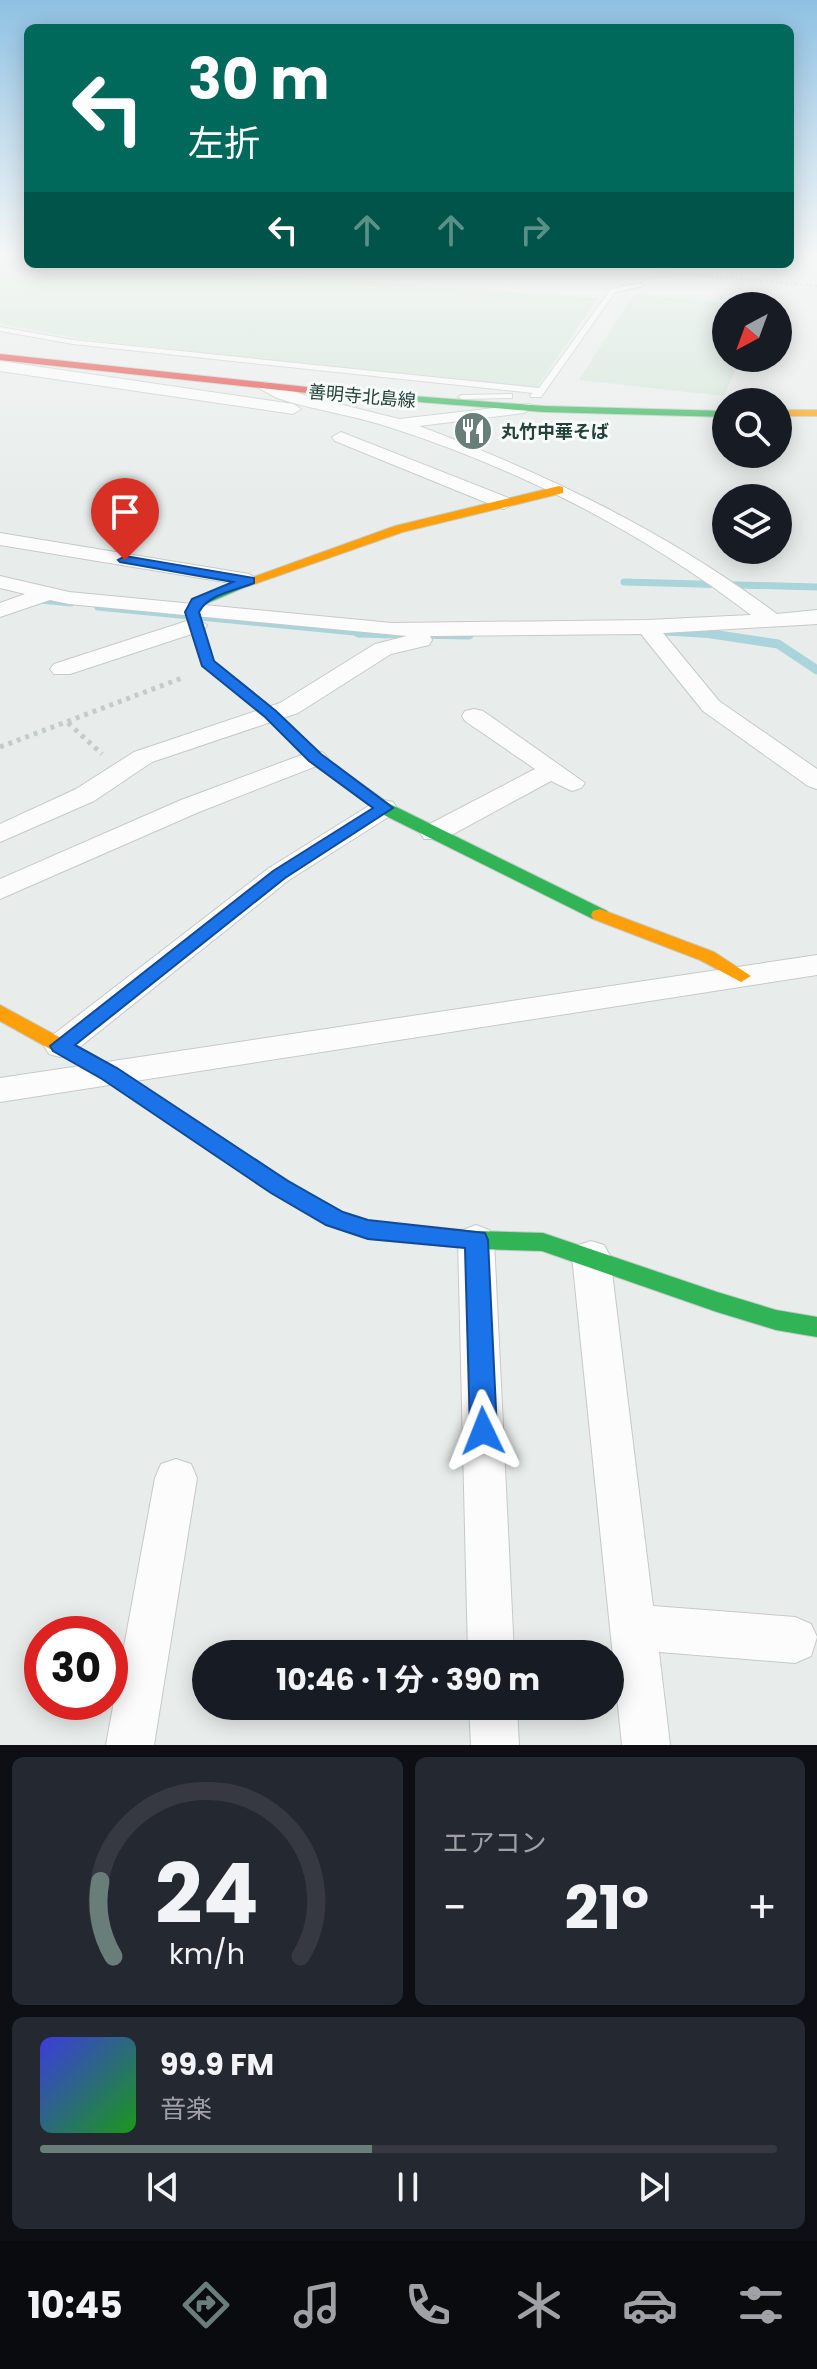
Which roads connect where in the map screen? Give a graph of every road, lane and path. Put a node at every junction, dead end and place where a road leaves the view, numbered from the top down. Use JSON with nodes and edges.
{"nodes":[{"id":1,"x":42,"y":336,"type":"edge"},
{"id":2,"x":579,"y":336,"type":"edge"},
{"id":3,"x":0,"y":348,"type":"edge"},
{"id":4,"x":0,"y":357,"type":"edge"},
{"id":5,"x":40,"y":361,"type":"junction"},
{"id":6,"x":0,"y":366,"type":"edge"},
{"id":7,"x":265,"y":387,"type":"junction"},
{"id":8,"x":540,"y":391,"type":"junction"},
{"id":9,"x":397,"y":399,"type":"junction"},
{"id":10,"x":524,"y":408,"type":"junction"},
{"id":11,"x":792,"y":413,"type":"edge"},
{"id":12,"x":817,"y":413,"type":"edge"},
{"id":13,"x":712,"y":414,"type":"edge"},
{"id":14,"x":390,"y":422,"type":"junction"},
{"id":15,"x":341,"y":437,"type":"dead end"},
{"id":16,"x":559,"y":490,"type":"junction"},
{"id":17,"x":504,"y":503,"type":"junction"},
{"id":18,"x":0,"y":539,"type":"edge"},
{"id":19,"x":249,"y":580,"type":"junction"},
{"id":20,"x":0,"y":582,"type":"edge"},
{"id":21,"x":46,"y":594,"type":"junction"},
{"id":22,"x":0,"y":610,"type":"edge"},
{"id":23,"x":817,"y":617,"type":"edge"},
{"id":24,"x":194,"y":618,"type":"junction"},
{"id":25,"x":772,"y":621,"type":"junction"},
{"id":26,"x":650,"y":630,"type":"junction"},
{"id":27,"x":437,"y":634,"type":"junction"},
{"id":28,"x":214,"y":667,"type":"junction"},
{"id":29,"x":62,"y":669,"type":"dead end"},
{"id":30,"x":271,"y":714,"type":"junction"},
{"id":31,"x":474,"y":716,"type":"dead end"},
{"id":32,"x":68,"y":723,"type":"junction"},
{"id":33,"x":0,"y":747,"type":"edge"},
{"id":34,"x":315,"y":758,"type":"junction"},
{"id":35,"x":121,"y":771,"type":"junction"},
{"id":36,"x":817,"y":781,"type":"edge"},
{"id":37,"x":384,"y":808,"type":"junction"},
{"id":38,"x":434,"y":833,"type":"junction"},
{"id":39,"x":0,"y":834,"type":"edge"},
{"id":40,"x":0,"y":890,"type":"edge"},
{"id":41,"x":817,"y":965,"type":"edge"},
{"id":42,"x":741,"y":976,"type":"junction"},
{"id":43,"x":0,"y":1012,"type":"edge"},
{"id":44,"x":60,"y":1046,"type":"junction"},
{"id":45,"x":109,"y":1073,"type":"junction"},
{"id":46,"x":0,"y":1090,"type":"edge"},
{"id":47,"x":476,"y":1240,"type":"junction"},
{"id":48,"x":591,"y":1256,"type":"junction"},
{"id":49,"x":817,"y":1327,"type":"edge"},
{"id":50,"x":176,"y":1478,"type":"dead end"},
{"id":51,"x":633,"y":1627,"type":"junction"},
{"id":52,"x":490,"y":1640,"type":"edge"},
{"id":53,"x":795,"y":1640,"type":"dead end"},
{"id":54,"x":494,"y":1720,"type":"edge"},
{"id":55,"x":130,"y":1745,"type":"edge"},
{"id":56,"x":495,"y":1745,"type":"edge"},
{"id":57,"x":646,"y":1745,"type":"edge"}],
"edges":[{"from":1,"to":8,"type":"lane"},
{"from":2,"to":8,"type":"lane"},
{"from":3,"to":5,"type":"street"},
{"from":4,"to":5,"type":"street","name":"善明寺北島線"},
{"from":5,"to":7,"type":"street","name":"善明寺北島線"},
{"from":6,"to":14,"type":"street"},
{"from":7,"to":9,"type":"street","name":"善明寺北島線"},
{"from":7,"to":14,"type":"street"},
{"from":8,"to":9,"type":"lane"},
{"from":9,"to":10,"type":"street","name":"善明寺北島線"},
{"from":10,"to":13,"type":"street","name":"善明寺北島線"},
{"from":10,"to":14,"type":"street"},
{"from":11,"to":12,"type":"street"},
{"from":14,"to":16,"type":"street"},
{"from":15,"to":17,"type":"street"},
{"from":16,"to":17,"type":"street"},
{"from":16,"to":25,"type":"street"},
{"from":17,"to":19,"type":"street"},
{"from":18,"to":19,"type":"street"},
{"from":19,"to":24,"type":"street"},
{"from":20,"to":21,"type":"street"},
{"from":21,"to":22,"type":"street"},
{"from":21,"to":24,"type":"street"},
{"from":23,"to":25,"type":"street"},
{"from":24,"to":27,"type":"street"},
{"from":24,"to":28,"type":"street"},
{"from":24,"to":29,"type":"street"},
{"from":25,"to":26,"type":"street"},
{"from":26,"to":27,"type":"street"},
{"from":26,"to":36,"type":"street"},
{"from":27,"to":30,"type":"street"},
{"from":28,"to":30,"type":"street"},
{"from":28,"to":32,"type":"path"},
{"from":30,"to":34,"type":"street"},
{"from":30,"to":35,"type":"street"},
{"from":31,"to":38,"type":"street"},
{"from":32,"to":33,"type":"path"},
{"from":32,"to":35,"type":"path"},
{"from":34,"to":37,"type":"street"},
{"from":34,"to":40,"type":"street"},
{"from":35,"to":39,"type":"street"},
{"from":37,"to":38,"type":"street"},
{"from":37,"to":44,"type":"street"},
{"from":38,"to":42,"type":"street"},
{"from":41,"to":42,"type":"street"},
{"from":42,"to":45,"type":"street"},
{"from":43,"to":44,"type":"street"},
{"from":44,"to":45,"type":"street"},
{"from":45,"to":46,"type":"street"},
{"from":45,"to":47,"type":"street"},
{"from":47,"to":48,"type":"street"},
{"from":47,"to":52,"type":"street"},
{"from":48,"to":49,"type":"street"},
{"from":48,"to":51,"type":"street"},
{"from":50,"to":55,"type":"street"},
{"from":51,"to":53,"type":"street"},
{"from":51,"to":57,"type":"street"},
{"from":54,"to":56,"type":"street"}]}
